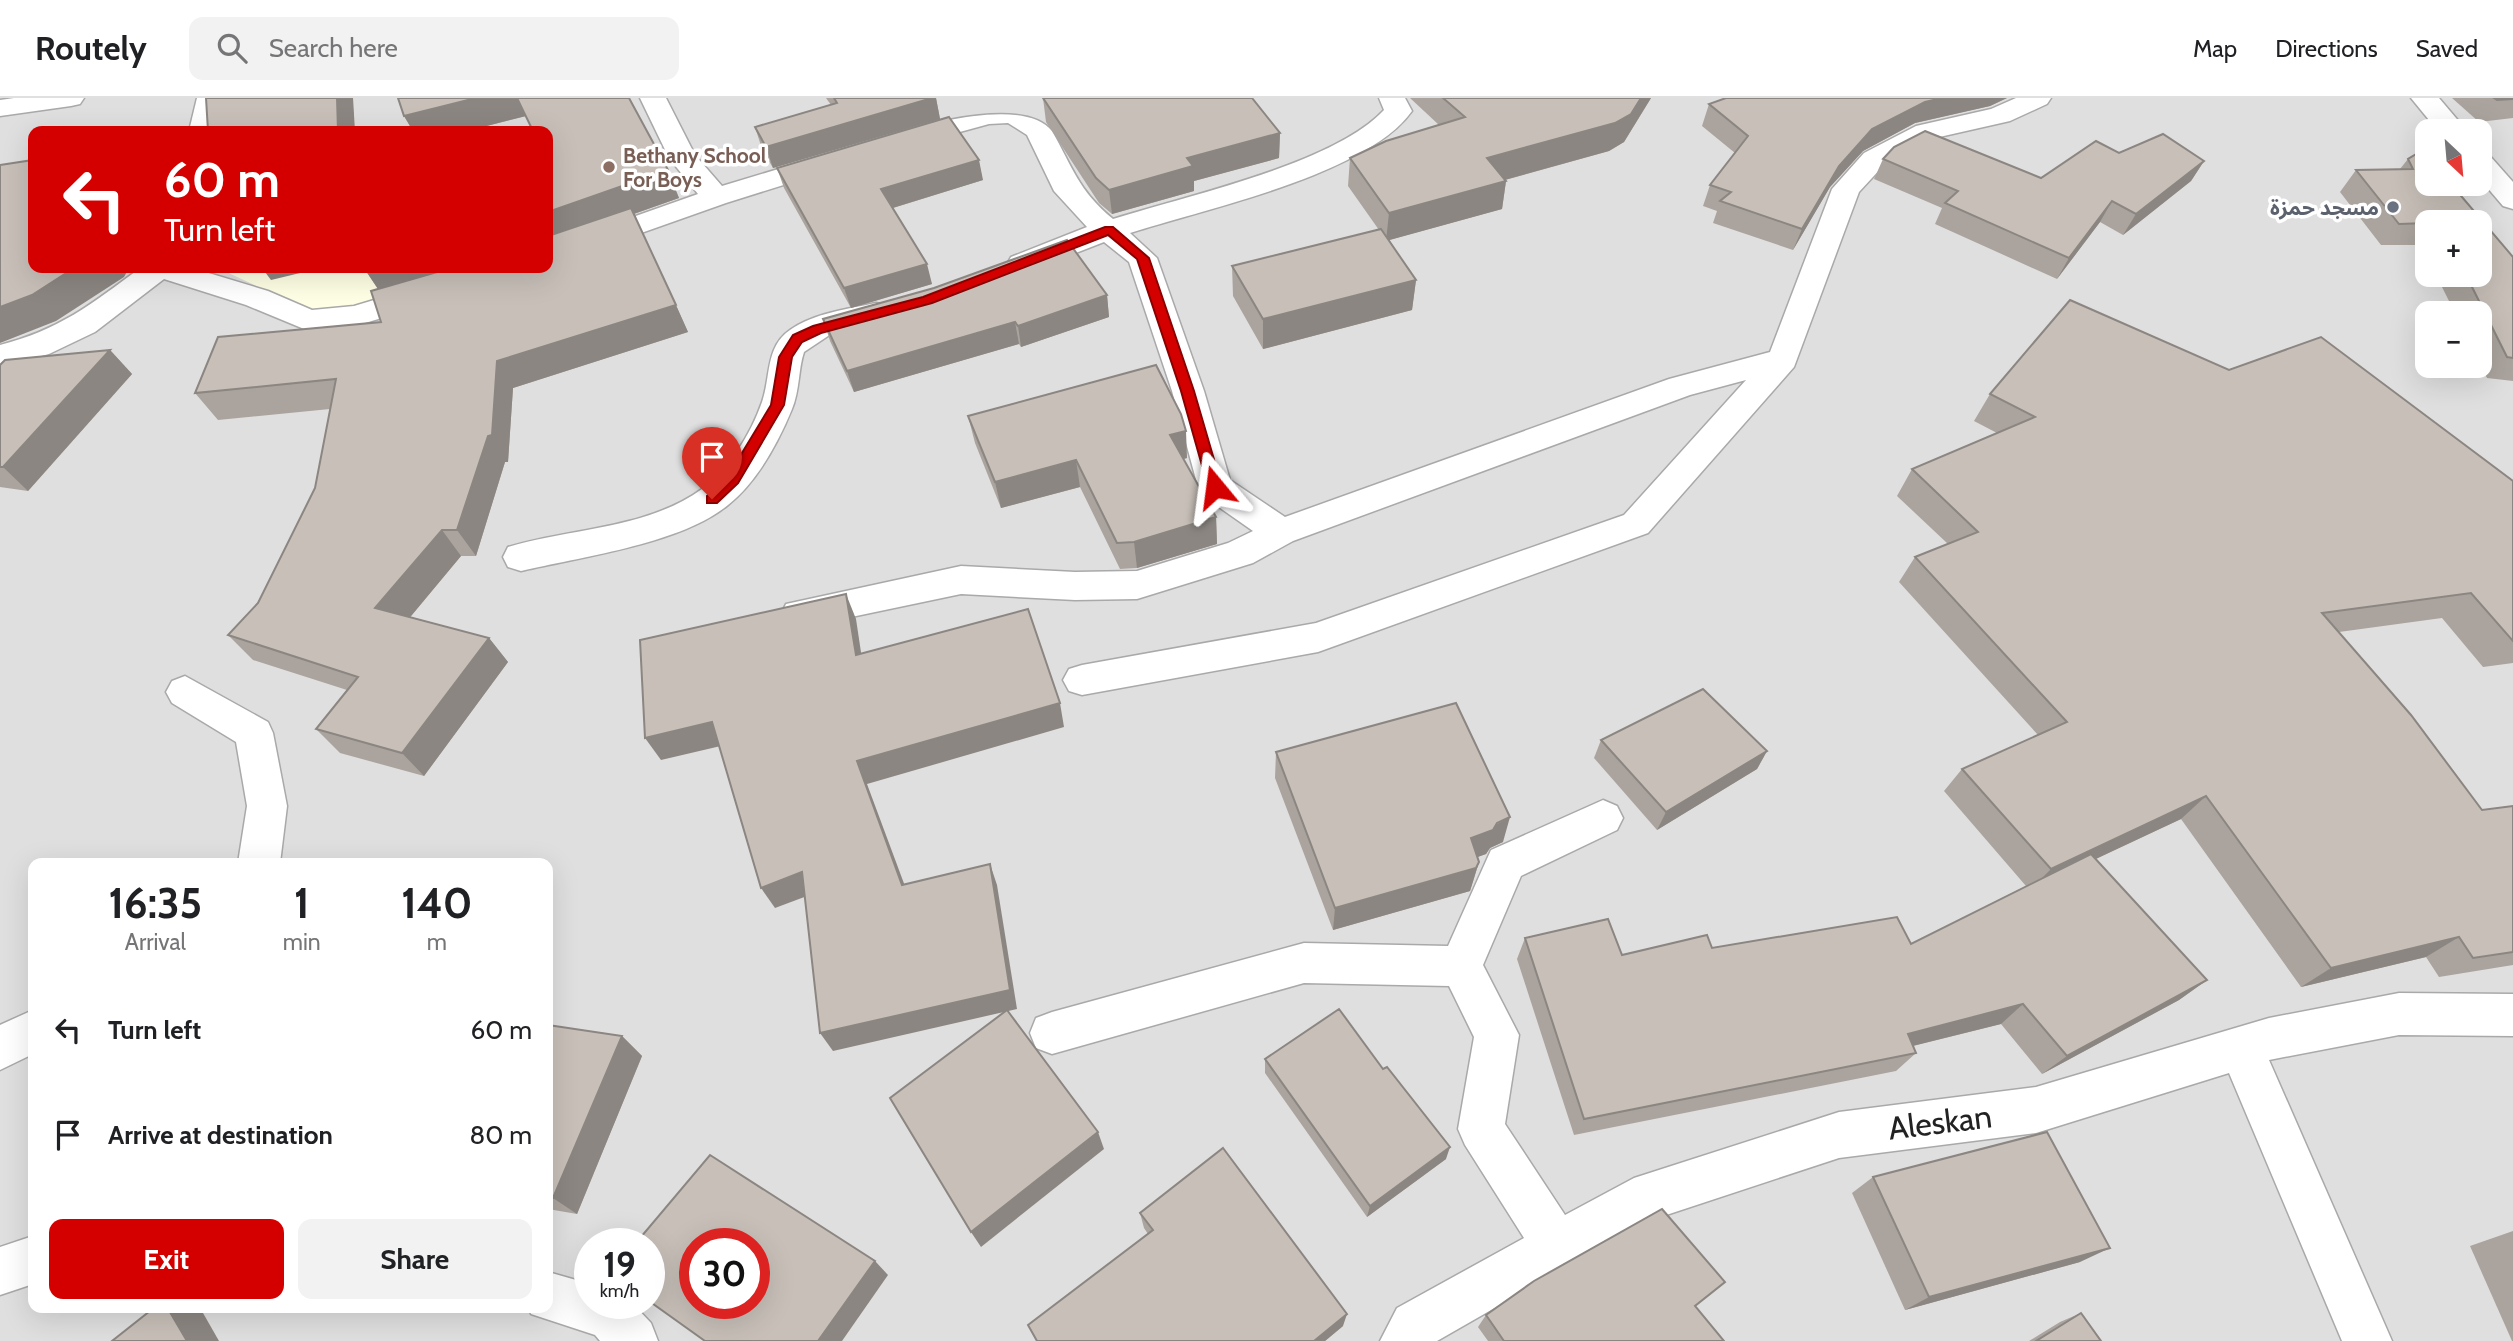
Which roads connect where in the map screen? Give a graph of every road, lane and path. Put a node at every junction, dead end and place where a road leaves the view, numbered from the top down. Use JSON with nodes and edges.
{"nodes":[{"id":1,"x":71,"y":98,"type":"edge"},
{"id":2,"x":210,"y":98,"type":"edge"},
{"id":3,"x":653,"y":98,"type":"edge"},
{"id":4,"x":1392,"y":98,"type":"edge"},
{"id":5,"x":2038,"y":98,"type":"edge"},
{"id":6,"x":2424,"y":98,"type":"edge"},
{"id":7,"x":0,"y":108,"type":"edge"},
{"id":8,"x":2442,"y":119,"type":"edge"},
{"id":9,"x":204,"y":126,"type":"edge"},
{"id":10,"x":2492,"y":176,"type":"edge"},
{"id":11,"x":716,"y":197,"type":"junction"},
{"id":12,"x":2513,"y":200,"type":"edge"},
{"id":13,"x":1109,"y":230,"type":"junction"},
{"id":14,"x":553,"y":255,"type":"edge"},
{"id":15,"x":153,"y":273,"type":"edge"},
{"id":16,"x":176,"y":273,"type":"edge"},
{"id":17,"x":497,"y":273,"type":"edge"},
{"id":18,"x":996,"y":274,"type":"edge"},
{"id":19,"x":904,"y":306,"type":"edge"},
{"id":20,"x":0,"y":356,"type":"edge"},
{"id":21,"x":1783,"y":359,"type":"junction"},
{"id":22,"x":1281,"y":532,"type":"junction"},
{"id":23,"x":521,"y":557,"type":"dead end"},
{"id":24,"x":765,"y":621,"type":"edge"},
{"id":25,"x":1082,"y":680,"type":"dead end"},
{"id":26,"x":185,"y":692,"type":"dead end"},
{"id":27,"x":1603,"y":818,"type":"dead end"},
{"id":28,"x":260,"y":858,"type":"edge"},
{"id":29,"x":1461,"y":966,"type":"junction"},
{"id":30,"x":2513,"y":1015,"type":"edge"},
{"id":31,"x":28,"y":1034,"type":"edge"},
{"id":32,"x":1052,"y":1034,"type":"dead end"},
{"id":33,"x":0,"y":1048,"type":"edge"},
{"id":34,"x":2241,"y":1048,"type":"junction"},
{"id":35,"x":1557,"y":1246,"type":"junction"},
{"id":36,"x":28,"y":1262,"type":"edge"},
{"id":37,"x":0,"y":1271,"type":"edge"},
{"id":38,"x":553,"y":1298,"type":"edge"},
{"id":39,"x":633,"y":1341,"type":"edge"},
{"id":40,"x":1405,"y":1341,"type":"edge"},
{"id":41,"x":2367,"y":1341,"type":"edge"}],
"edges":[{"from":1,"to":7,"type":"street"},
{"from":2,"to":9,"type":"street"},
{"from":3,"to":11,"type":"street"},
{"from":4,"to":13,"type":"street"},
{"from":5,"to":21,"type":"street"},
{"from":6,"to":8,"type":"street"},
{"from":10,"to":12,"type":"street"},
{"from":11,"to":13,"type":"street"},
{"from":11,"to":14,"type":"street"},
{"from":13,"to":18,"type":"street"},
{"from":13,"to":22,"type":"street"},
{"from":15,"to":20,"type":"street"},
{"from":16,"to":17,"type":"street"},
{"from":19,"to":23,"type":"street"},
{"from":21,"to":22,"type":"street"},
{"from":21,"to":25,"type":"street"},
{"from":22,"to":24,"type":"street"},
{"from":26,"to":28,"type":"street"},
{"from":27,"to":29,"type":"street"},
{"from":29,"to":32,"type":"street"},
{"from":29,"to":35,"type":"street"},
{"from":30,"to":34,"type":"street","name":"Aleskan"},
{"from":31,"to":33,"type":"street"},
{"from":34,"to":35,"type":"street","name":"Aleskan"},
{"from":34,"to":41,"type":"street"},
{"from":35,"to":40,"type":"street","name":"Aleskan"},
{"from":36,"to":37,"type":"street"},
{"from":38,"to":39,"type":"street"}]}
